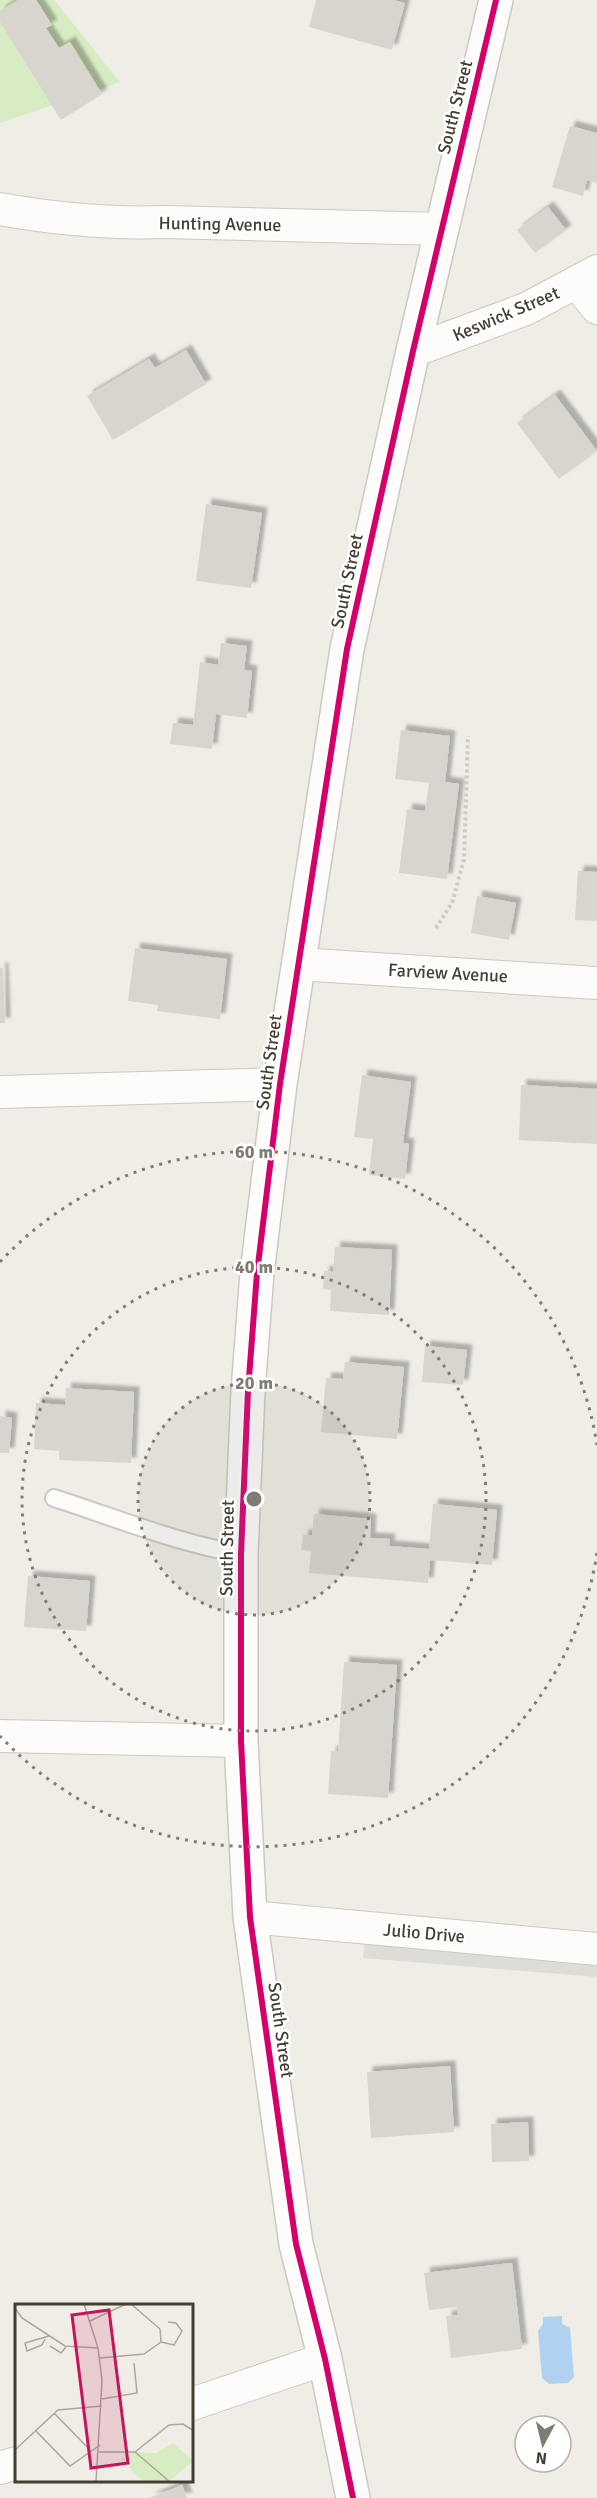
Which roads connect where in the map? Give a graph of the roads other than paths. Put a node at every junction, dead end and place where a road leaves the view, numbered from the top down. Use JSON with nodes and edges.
{"nodes":[{"id":1,"x":496,"y":0,"type":"edge"},
{"id":2,"x":0,"y":209,"type":"edge"},
{"id":3,"x":441,"y":229,"type":"junction"},
{"id":4,"x":587,"y":277,"type":"edge"},
{"id":5,"x":597,"y":308,"type":"edge"},
{"id":6,"x":413,"y":351,"type":"junction"},
{"id":7,"x":298,"y":964,"type":"junction"},
{"id":8,"x":597,"y":983,"type":"edge"},
{"id":9,"x":280,"y":1084,"type":"junction"},
{"id":10,"x":0,"y":1092,"type":"edge"},
{"id":11,"x":54,"y":1498,"type":"dead end"},
{"id":12,"x":241,"y":1554,"type":"junction"},
{"id":13,"x":0,"y":1736,"type":"edge"},
{"id":14,"x":241,"y":1741,"type":"junction"},
{"id":15,"x":250,"y":1917,"type":"junction"},
{"id":16,"x":597,"y":1949,"type":"edge"},
{"id":17,"x":325,"y":2359,"type":"junction"},
{"id":18,"x":194,"y":2403,"type":"edge"},
{"id":19,"x":15,"y":2463,"type":"edge"},
{"id":20,"x":0,"y":2468,"type":"edge"},
{"id":21,"x":353,"y":2498,"type":"edge"}],
"edges":[{"from":1,"to":3,"type":"street","name":"South Street"},
{"from":2,"to":3,"type":"street","name":"Hunting Avenue"},
{"from":3,"to":6,"type":"street","name":"South Street"},
{"from":4,"to":5,"type":"street"},
{"from":4,"to":6,"type":"street","name":"Keswick Street"},
{"from":6,"to":7,"type":"street","name":"South Street"},
{"from":7,"to":8,"type":"street","name":"Farview Avenue"},
{"from":7,"to":9,"type":"street","name":"South Street"},
{"from":9,"to":10,"type":"street"},
{"from":9,"to":12,"type":"street","name":"South Street"},
{"from":11,"to":12,"type":"lane"},
{"from":12,"to":14,"type":"street","name":"South Street"},
{"from":13,"to":14,"type":"street"},
{"from":14,"to":15,"type":"street","name":"South Street"},
{"from":15,"to":16,"type":"street","name":"Julio Drive"},
{"from":15,"to":17,"type":"street","name":"South Street"},
{"from":17,"to":18,"type":"street"},
{"from":17,"to":21,"type":"street","name":"South Street"},
{"from":19,"to":20,"type":"street"}]}
